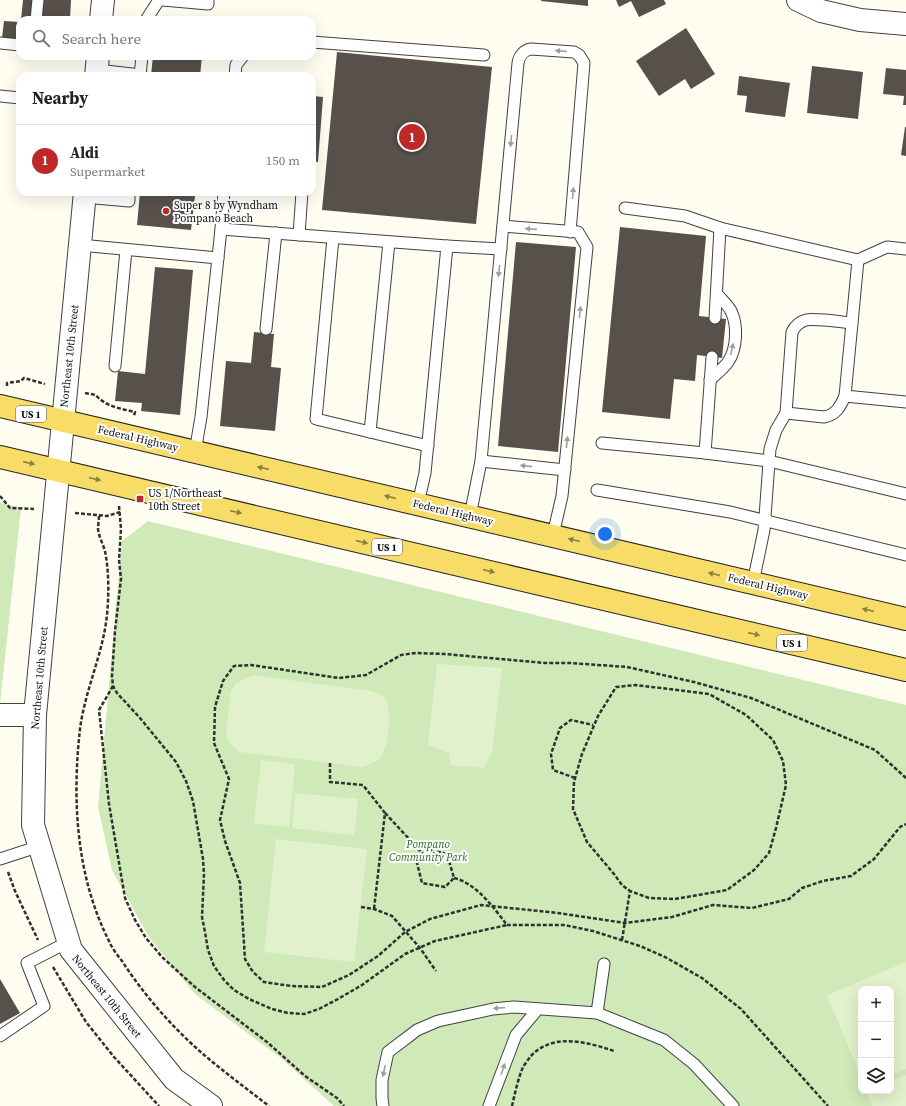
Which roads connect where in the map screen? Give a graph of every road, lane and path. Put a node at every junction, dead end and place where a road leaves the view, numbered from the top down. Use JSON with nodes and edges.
{"nodes":[{"id":1,"x":38,"y":0,"type":"edge"},
{"id":2,"x":103,"y":0,"type":"edge"},
{"id":3,"x":159,"y":0,"type":"edge"},
{"id":4,"x":163,"y":0,"type":"edge"},
{"id":5,"x":208,"y":0,"type":"edge"},
{"id":6,"x":798,"y":0,"type":"edge"},
{"id":7,"x":36,"y":16,"type":"edge"},
{"id":8,"x":101,"y":16,"type":"edge"},
{"id":9,"x":149,"y":16,"type":"edge"},
{"id":10,"x":906,"y":24,"type":"edge"},
{"id":11,"x":316,"y":42,"type":"edge"},
{"id":12,"x":0,"y":43,"type":"edge"},
{"id":13,"x":16,"y":44,"type":"edge"},
{"id":14,"x":484,"y":54,"type":"dead end"},
{"id":15,"x":142,"y":60,"type":"edge"},
{"id":16,"x":240,"y":60,"type":"edge"},
{"id":17,"x":97,"y":67,"type":"edge"},
{"id":18,"x":124,"y":72,"type":"edge"},
{"id":19,"x":140,"y":72,"type":"edge"},
{"id":20,"x":235,"y":72,"type":"edge"},
{"id":21,"x":0,"y":96,"type":"edge"},
{"id":22,"x":16,"y":98,"type":"edge"},
{"id":23,"x":84,"y":196,"type":"edge"},
{"id":24,"x":97,"y":196,"type":"edge"},
{"id":25,"x":129,"y":196,"type":"edge"},
{"id":26,"x":224,"y":196,"type":"edge"},
{"id":27,"x":302,"y":196,"type":"edge"},
{"id":28,"x":625,"y":208,"type":"dead end"},
{"id":29,"x":503,"y":226,"type":"junction"},
{"id":30,"x":720,"y":228,"type":"junction"},
{"id":31,"x":221,"y":229,"type":"junction"},
{"id":32,"x":570,"y":232,"type":"junction"},
{"id":33,"x":276,"y":233,"type":"junction"},
{"id":34,"x":299,"y":235,"type":"junction"},
{"id":35,"x":333,"y":238,"type":"junction"},
{"id":36,"x":389,"y":242,"type":"junction"},
{"id":37,"x":80,"y":245,"type":"junction"},
{"id":38,"x":447,"y":246,"type":"junction"},
{"id":39,"x":501,"y":249,"type":"junction"},
{"id":40,"x":906,"y":249,"type":"edge"},
{"id":41,"x":126,"y":250,"type":"junction"},
{"id":42,"x":218,"y":258,"type":"junction"},
{"id":43,"x":858,"y":260,"type":"junction"},
{"id":44,"x":717,"y":294,"type":"junction"},
{"id":45,"x":715,"y":318,"type":"dead end"},
{"id":46,"x":852,"y":323,"type":"junction"},
{"id":47,"x":266,"y":329,"type":"dead end"},
{"id":48,"x":712,"y":357,"type":"dead end"},
{"id":49,"x":115,"y":366,"type":"dead end"},
{"id":50,"x":710,"y":380,"type":"junction"},
{"id":51,"x":845,"y":396,"type":"junction"},
{"id":52,"x":906,"y":402,"type":"edge"},
{"id":53,"x":0,"y":406,"type":"edge"},
{"id":54,"x":786,"y":414,"type":"junction"},
{"id":55,"x":63,"y":421,"type":"junction"},
{"id":56,"x":370,"y":432,"type":"junction"},
{"id":57,"x":602,"y":443,"type":"dead end"},
{"id":58,"x":428,"y":446,"type":"junction"},
{"id":59,"x":195,"y":452,"type":"junction"},
{"id":60,"x":705,"y":452,"type":"junction"},
{"id":61,"x":0,"y":457,"type":"edge"},
{"id":62,"x":480,"y":461,"type":"junction"},
{"id":63,"x":769,"y":461,"type":"junction"},
{"id":64,"x":58,"y":470,"type":"junction"},
{"id":65,"x":564,"y":470,"type":"junction"},
{"id":66,"x":597,"y":490,"type":"dead end"},
{"id":67,"x":906,"y":494,"type":"edge"},
{"id":68,"x":418,"y":504,"type":"junction"},
{"id":69,"x":120,"y":512,"type":"dead end"},
{"id":70,"x":99,"y":516,"type":"dead end"},
{"id":71,"x":470,"y":516,"type":"junction"},
{"id":72,"x":764,"y":520,"type":"junction"},
{"id":73,"x":553,"y":535,"type":"junction"},
{"id":74,"x":906,"y":556,"type":"edge"},
{"id":75,"x":754,"y":583,"type":"junction"},
{"id":76,"x":906,"y":619,"type":"edge"},
{"id":77,"x":906,"y":653,"type":"edge"},
{"id":78,"x":867,"y":660,"type":"junction"},
{"id":79,"x":906,"y":670,"type":"edge"},
{"id":80,"x":112,"y":686,"type":"junction"},
{"id":81,"x":0,"y":715,"type":"edge"},
{"id":82,"x":35,"y":716,"type":"junction"},
{"id":83,"x":593,"y":726,"type":"junction"},
{"id":84,"x":330,"y":763,"type":"dead end"},
{"id":85,"x":575,"y":778,"type":"junction"},
{"id":86,"x":906,"y":778,"type":"edge"},
{"id":87,"x":385,"y":812,"type":"junction"},
{"id":88,"x":906,"y":824,"type":"edge"},
{"id":89,"x":40,"y":846,"type":"junction"},
{"id":90,"x":424,"y":855,"type":"junction"},
{"id":91,"x":0,"y":859,"type":"edge"},
{"id":92,"x":454,"y":878,"type":"junction"},
{"id":93,"x":630,"y":892,"type":"junction"},
{"id":94,"x":493,"y":906,"type":"junction"},
{"id":95,"x":361,"y":907,"type":"dead end"},
{"id":96,"x":374,"y":908,"type":"junction"},
{"id":97,"x":625,"y":923,"type":"junction"},
{"id":98,"x":507,"y":925,"type":"junction"},
{"id":99,"x":405,"y":932,"type":"junction"},
{"id":100,"x":622,"y":940,"type":"junction"},
{"id":101,"x":68,"y":942,"type":"junction"},
{"id":102,"x":420,"y":948,"type":"junction"},
{"id":103,"x":604,"y":964,"type":"dead end"},
{"id":104,"x":436,"y":971,"type":"dead end"},
{"id":105,"x":537,"y":1010,"type":"junction"},
{"id":106,"x":597,"y":1013,"type":"junction"},
{"id":107,"x":0,"y":1036,"type":"edge"},
{"id":108,"x":614,"y":1051,"type":"dead end"},
{"id":109,"x":211,"y":1106,"type":"edge"},
{"id":110,"x":268,"y":1106,"type":"edge"},
{"id":111,"x":344,"y":1106,"type":"edge"},
{"id":112,"x":384,"y":1106,"type":"edge"},
{"id":113,"x":489,"y":1106,"type":"edge"},
{"id":114,"x":512,"y":1106,"type":"edge"},
{"id":115,"x":733,"y":1106,"type":"edge"},
{"id":116,"x":828,"y":1106,"type":"edge"}],
"edges":[{"from":1,"to":7,"type":"lane"},
{"from":2,"to":8,"type":"street"},
{"from":3,"to":9,"type":"lane"},
{"from":4,"to":5,"type":"lane"},
{"from":6,"to":10,"type":"street"},
{"from":11,"to":14,"type":"lane"},
{"from":12,"to":13,"type":"lane"},
{"from":15,"to":19,"type":"lane"},
{"from":16,"to":20,"type":"lane"},
{"from":17,"to":18,"type":"lane"},
{"from":21,"to":22,"type":"lane"},
{"from":23,"to":37,"type":"street","name":"Northeast 10th Street"},
{"from":24,"to":25,"type":"lane"},
{"from":26,"to":31,"type":"lane"},
{"from":27,"to":34,"type":"lane"},
{"from":28,"to":30,"type":"lane"},
{"from":32,"to":29,"type":"lane","one_way":true},
{"from":32,"to":29,"type":"lane","one_way":true},
{"from":29,"to":39,"type":"lane"},
{"from":30,"to":43,"type":"lane"},
{"from":30,"to":44,"type":"lane"},
{"from":31,"to":33,"type":"lane"},
{"from":31,"to":42,"type":"lane"},
{"from":65,"to":32,"type":"lane","one_way":true},
{"from":33,"to":34,"type":"lane"},
{"from":33,"to":47,"type":"lane"},
{"from":34,"to":35,"type":"lane"},
{"from":35,"to":36,"type":"lane"},
{"from":35,"to":56,"type":"lane"},
{"from":36,"to":38,"type":"lane"},
{"from":36,"to":56,"type":"lane"},
{"from":37,"to":41,"type":"lane"},
{"from":37,"to":55,"type":"street","name":"Northeast 10th Street"},
{"from":38,"to":39,"type":"lane"},
{"from":38,"to":58,"type":"lane"},
{"from":39,"to":62,"type":"lane","one_way":true},
{"from":40,"to":43,"type":"lane"},
{"from":41,"to":42,"type":"lane"},
{"from":41,"to":49,"type":"lane"},
{"from":42,"to":59,"type":"lane"},
{"from":43,"to":46,"type":"lane"},
{"from":44,"to":45,"type":"lane"},
{"from":50,"to":44,"type":"lane","one_way":true},
{"from":46,"to":51,"type":"lane"},
{"from":46,"to":54,"type":"lane"},
{"from":48,"to":50,"type":"lane"},
{"from":50,"to":60,"type":"lane"},
{"from":51,"to":52,"type":"lane"},
{"from":51,"to":54,"type":"lane"},
{"from":53,"to":55,"type":"main road","name":"Federal Highway","number":"US 1"},
{"from":54,"to":63,"type":"lane"},
{"from":55,"to":59,"type":"main road","name":"Federal Highway","number":"US 1"},
{"from":55,"to":64,"type":"street","name":"Northeast 10th Street"},
{"from":56,"to":58,"type":"lane"},
{"from":57,"to":60,"type":"lane"},
{"from":58,"to":68,"type":"lane"},
{"from":68,"to":59,"type":"main road","name":"Federal Highway","number":"US 1","one_way":true},
{"from":60,"to":63,"type":"lane"},
{"from":61,"to":64,"type":"main road","number":"US 1","one_way":true},
{"from":65,"to":62,"type":"lane","one_way":true},
{"from":62,"to":71,"type":"lane"},
{"from":63,"to":67,"type":"lane"},
{"from":63,"to":72,"type":"lane"},
{"from":64,"to":78,"type":"main road","number":"US 1","one_way":true},
{"from":64,"to":82,"type":"street","name":"Northeast 10th Street"},
{"from":65,"to":73,"type":"lane"},
{"from":66,"to":72,"type":"lane"},
{"from":68,"to":71,"type":"main road","name":"Federal Highway","number":"US 1"},
{"from":69,"to":80,"type":"path"},
{"from":70,"to":110,"type":"path"},
{"from":71,"to":73,"type":"main road","name":"Federal Highway","number":"US 1"},
{"from":72,"to":74,"type":"lane"},
{"from":72,"to":75,"type":"lane"},
{"from":75,"to":73,"type":"main road","name":"Federal Highway","number":"US 1","one_way":true},
{"from":76,"to":75,"type":"main road","name":"Federal Highway","number":"US 1","one_way":true},
{"from":77,"to":78,"type":"main road"},
{"from":78,"to":79,"type":"main road","number":"US 1"},
{"from":80,"to":102,"type":"path"},
{"from":80,"to":111,"type":"path"},
{"from":81,"to":82,"type":"street"},
{"from":82,"to":89,"type":"street","name":"Northeast 10th Street"},
{"from":83,"to":85,"type":"path"},
{"from":83,"to":85,"type":"path"},
{"from":83,"to":93,"type":"path"},
{"from":84,"to":87,"type":"path"},
{"from":85,"to":93,"type":"path"},
{"from":86,"to":99,"type":"path"},
{"from":87,"to":90,"type":"path"},
{"from":87,"to":96,"type":"path"},
{"from":88,"to":97,"type":"path"},
{"from":89,"to":91,"type":"lane"},
{"from":89,"to":101,"type":"street","name":"Northeast 10th Street"},
{"from":90,"to":92,"type":"path"},
{"from":90,"to":92,"type":"path"},
{"from":92,"to":94,"type":"path"},
{"from":93,"to":97,"type":"path"},
{"from":94,"to":97,"type":"path"},
{"from":94,"to":98,"type":"path"},
{"from":94,"to":99,"type":"path"},
{"from":95,"to":96,"type":"path"},
{"from":96,"to":99,"type":"path"},
{"from":97,"to":100,"type":"path"},
{"from":98,"to":100,"type":"path"},
{"from":98,"to":102,"type":"path"},
{"from":99,"to":102,"type":"path"},
{"from":100,"to":116,"type":"path"},
{"from":101,"to":107,"type":"lane"},
{"from":101,"to":109,"type":"street","name":"Northeast 10th Street"},
{"from":102,"to":104,"type":"path"},
{"from":103,"to":106,"type":"lane"},
{"from":105,"to":106,"type":"lane"},
{"from":105,"to":112,"type":"lane","one_way":true},
{"from":113,"to":105,"type":"lane","one_way":true},
{"from":106,"to":115,"type":"lane"},
{"from":108,"to":114,"type":"path"}]}
